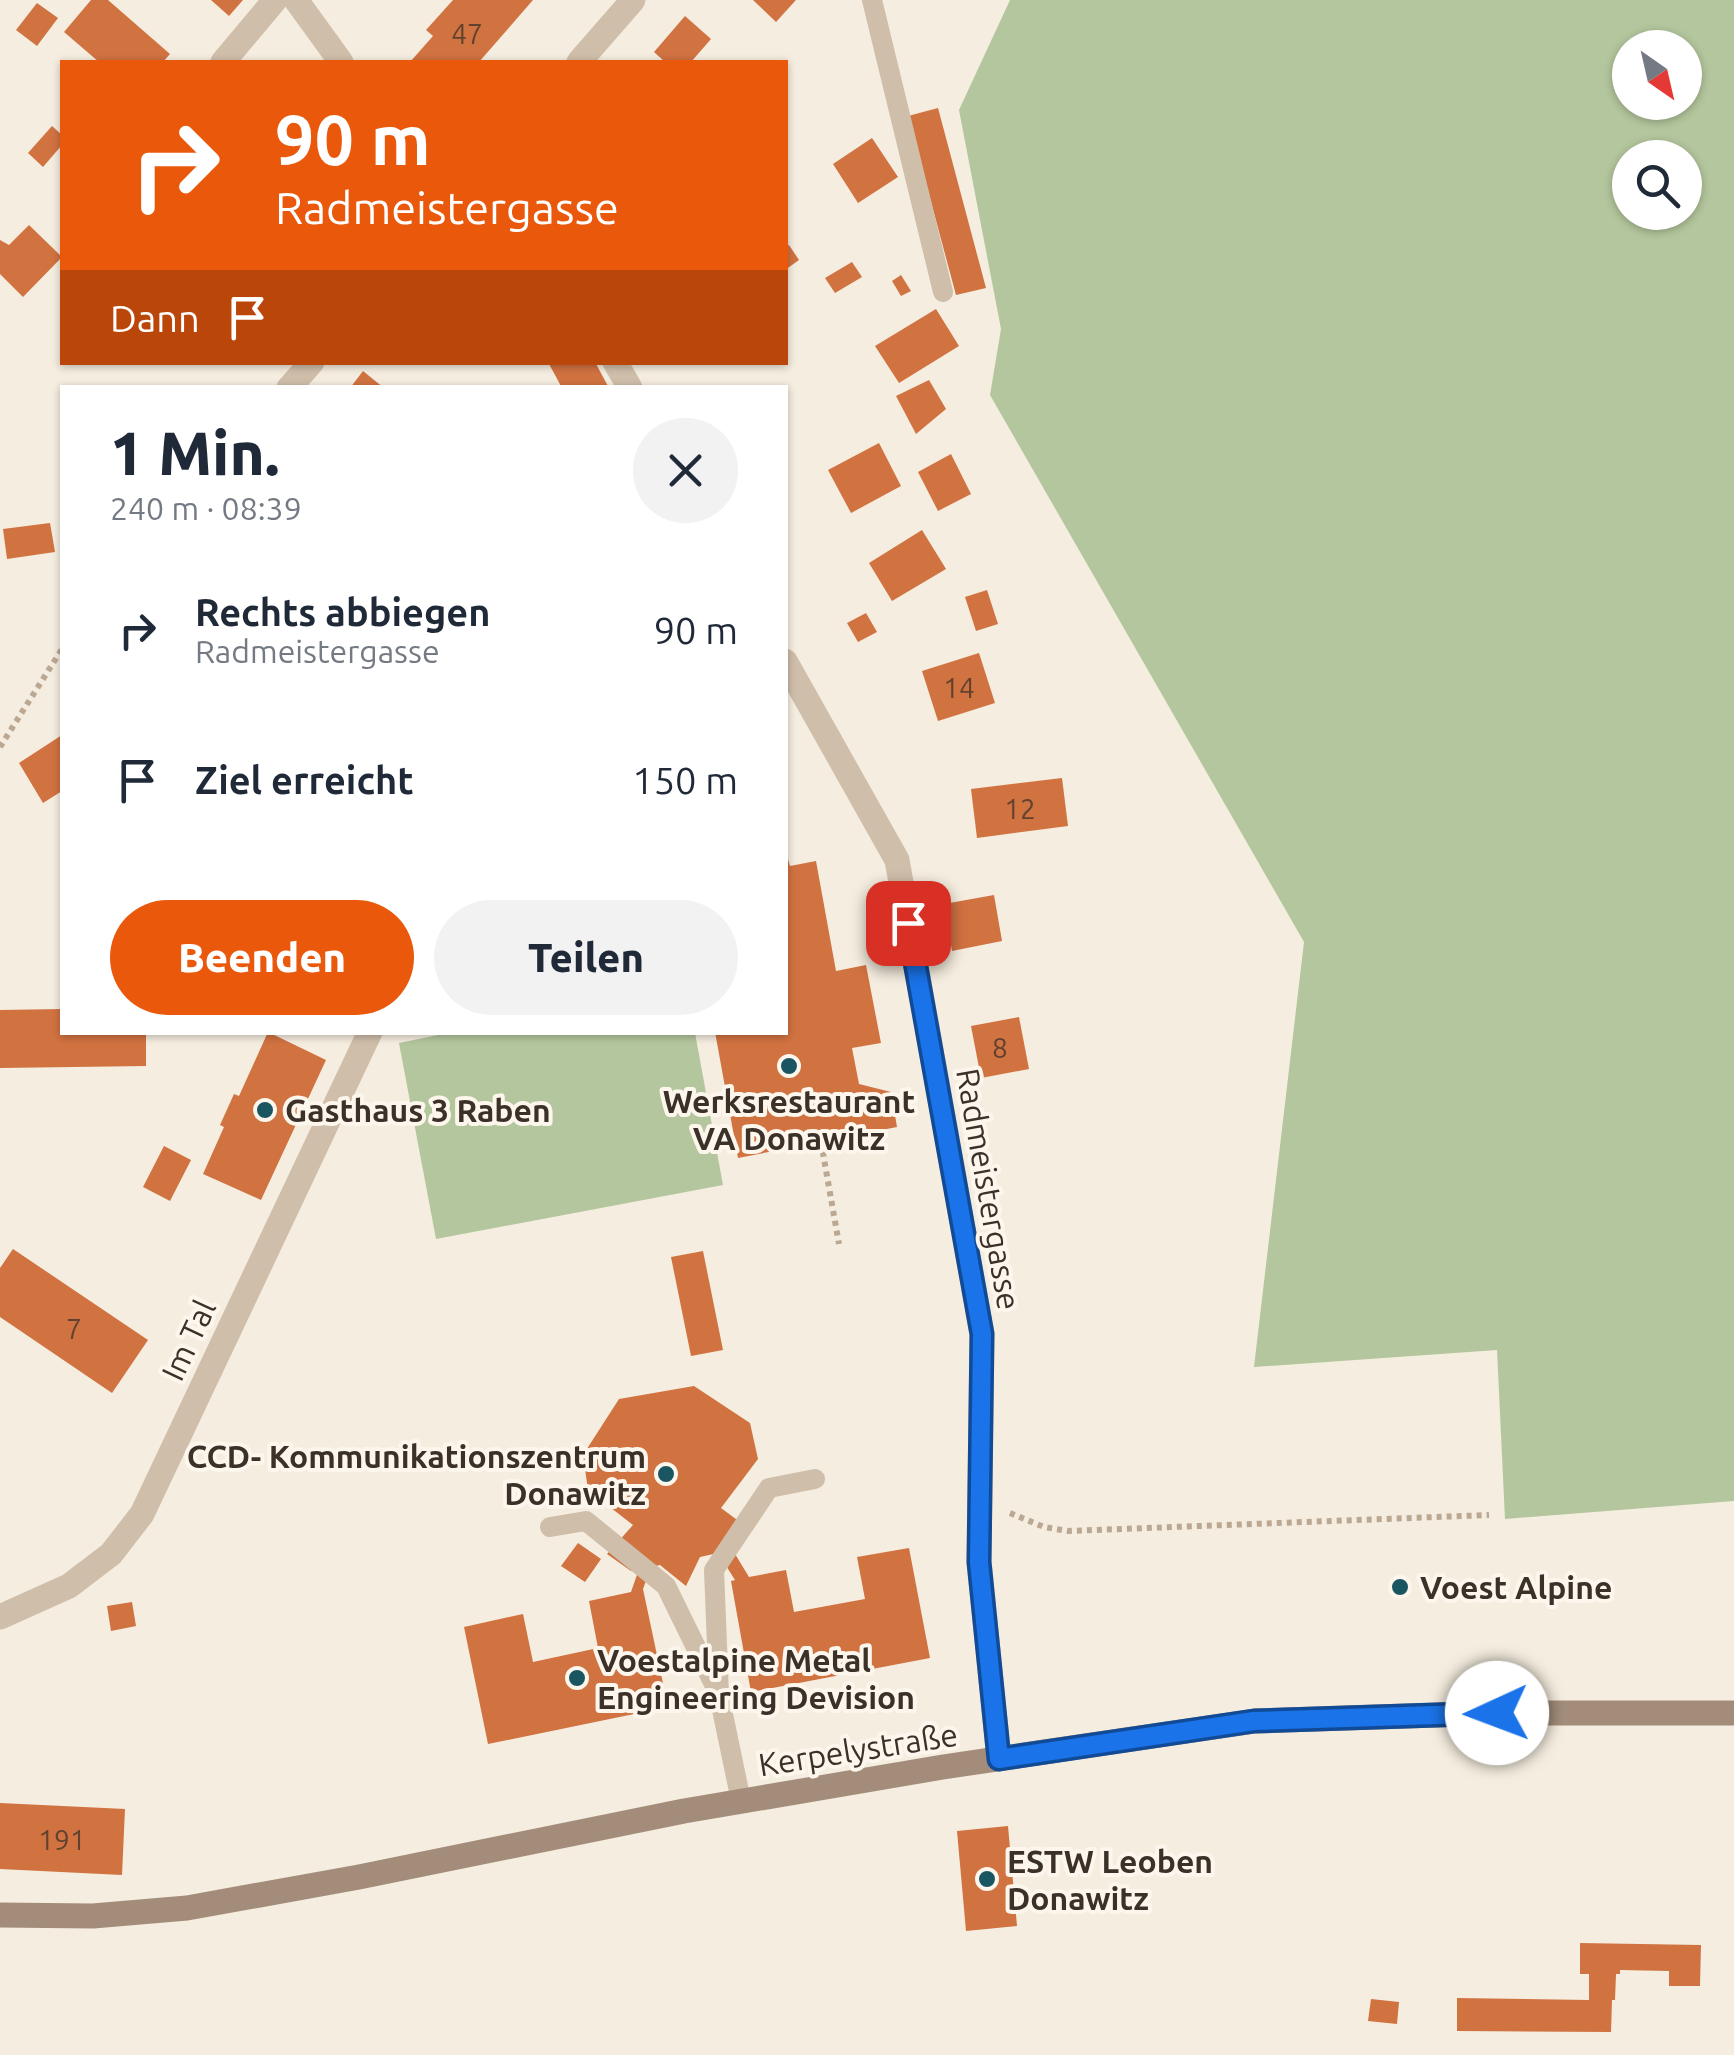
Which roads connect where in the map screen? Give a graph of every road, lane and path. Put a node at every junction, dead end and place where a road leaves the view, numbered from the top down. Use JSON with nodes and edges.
{"nodes":[{"id":1,"x":275,"y":0,"type":"edge"},
{"id":2,"x":296,"y":0,"type":"edge"},
{"id":3,"x":633,"y":0,"type":"edge"},
{"id":4,"x":872,"y":0,"type":"edge"},
{"id":5,"x":225,"y":60,"type":"edge"},
{"id":6,"x":340,"y":60,"type":"edge"},
{"id":7,"x":582,"y":60,"type":"edge"},
{"id":8,"x":943,"y":292,"type":"dead end"},
{"id":9,"x":309,"y":365,"type":"edge"},
{"id":10,"x":292,"y":385,"type":"edge"},
{"id":11,"x":60,"y":652,"type":"edge"},
{"id":12,"x":788,"y":666,"type":"edge"},
{"id":13,"x":0,"y":747,"type":"edge"},
{"id":14,"x":369,"y":1035,"type":"edge"},
{"id":15,"x":821,"y":1142,"type":"dead end"},
{"id":16,"x":839,"y":1244,"type":"dead end"},
{"id":17,"x":814,"y":1478,"type":"dead end"},
{"id":18,"x":1000,"y":1503,"type":"dead end"},
{"id":19,"x":1490,"y":1515,"type":"dead end"},
{"id":20,"x":550,"y":1527,"type":"dead end"},
{"id":21,"x":0,"y":1617,"type":"edge"},
{"id":22,"x":719,"y":1695,"type":"junction"},
{"id":23,"x":1734,"y":1713,"type":"edge"},
{"id":24,"x":999,"y":1759,"type":"junction"},
{"id":25,"x":741,"y":1801,"type":"junction"},
{"id":26,"x":0,"y":1915,"type":"edge"}],
"edges":[{"from":1,"to":5,"type":"street"},
{"from":2,"to":6,"type":"street"},
{"from":3,"to":7,"type":"street"},
{"from":4,"to":8,"type":"lane"},
{"from":9,"to":10,"type":"street"},
{"from":11,"to":13,"type":"path"},
{"from":12,"to":24,"type":"street","name":"Radmeistergasse"},
{"from":14,"to":21,"type":"street","name":"Im Tal"},
{"from":15,"to":16,"type":"path"},
{"from":17,"to":22,"type":"lane"},
{"from":18,"to":19,"type":"path"},
{"from":20,"to":22,"type":"lane"},
{"from":22,"to":25,"type":"lane"},
{"from":23,"to":24,"type":"main road","name":"Kerpelystraße"},
{"from":24,"to":25,"type":"main road","name":"Kerpelystraße"},
{"from":25,"to":26,"type":"main road","name":"Kerpelystraße"}]}
